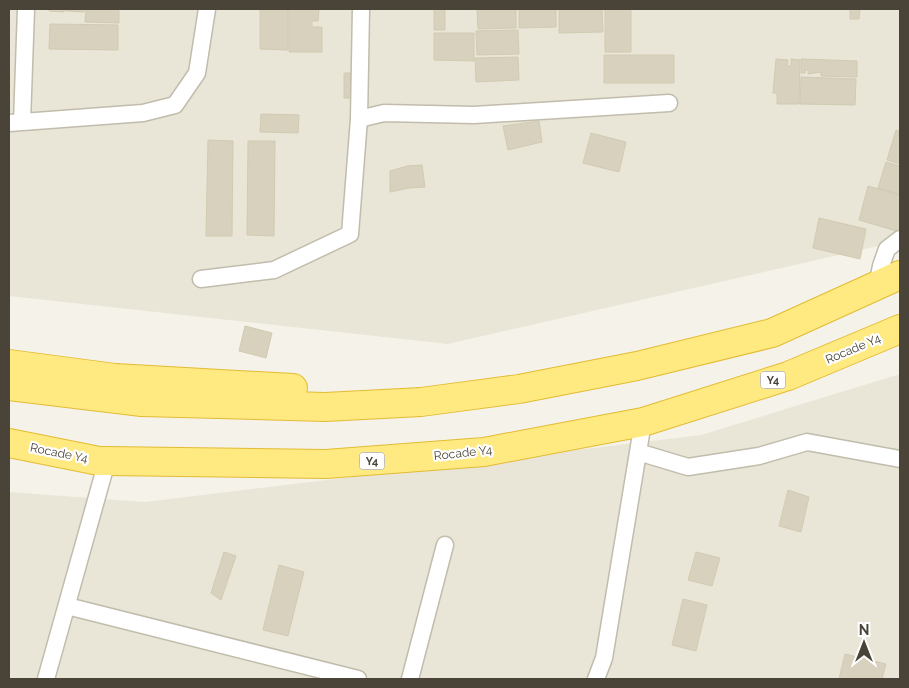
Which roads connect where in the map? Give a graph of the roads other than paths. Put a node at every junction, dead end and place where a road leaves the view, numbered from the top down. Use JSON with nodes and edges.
{"nodes":[{"id":1,"x":26,"y":9,"type":"edge"},
{"id":2,"x":207,"y":9,"type":"edge"},
{"id":3,"x":361,"y":9,"type":"edge"},
{"id":4,"x":669,"y":103,"type":"dead end"},
{"id":5,"x":359,"y":119,"type":"junction"},
{"id":6,"x":15,"y":122,"type":"edge"},
{"id":7,"x":900,"y":239,"type":"edge"},
{"id":8,"x":201,"y":279,"type":"dead end"},
{"id":9,"x":889,"y":280,"type":"edge"},
{"id":10,"x":900,"y":329,"type":"edge"},
{"id":11,"x":9,"y":364,"type":"edge"},
{"id":12,"x":9,"y":386,"type":"edge"},
{"id":13,"x":519,"y":390,"type":"junction"},
{"id":14,"x":643,"y":422,"type":"junction"},
{"id":15,"x":9,"y":443,"type":"edge"},
{"id":16,"x":638,"y":452,"type":"junction"},
{"id":17,"x":900,"y":459,"type":"edge"},
{"id":18,"x":9,"y":461,"type":"edge"},
{"id":19,"x":103,"y":461,"type":"junction"},
{"id":20,"x":445,"y":545,"type":"dead end"},
{"id":21,"x":67,"y":606,"type":"junction"},
{"id":22,"x":46,"y":679,"type":"edge"},
{"id":23,"x":358,"y":679,"type":"edge"},
{"id":24,"x":410,"y":679,"type":"edge"},
{"id":25,"x":596,"y":679,"type":"edge"}],
"edges":[{"from":1,"to":6,"type":"street"},
{"from":2,"to":6,"type":"street"},
{"from":3,"to":5,"type":"street"},
{"from":4,"to":5,"type":"street"},
{"from":5,"to":8,"type":"street"},
{"from":7,"to":9,"type":"street"},
{"from":9,"to":13,"type":"highway"},
{"from":10,"to":14,"type":"highway","name":"Rocade Y4","number":"Y4"},
{"from":11,"to":13,"type":"highway"},
{"from":12,"to":13,"type":"highway"},
{"from":14,"to":16,"type":"street"},
{"from":14,"to":19,"type":"highway","name":"Rocade Y4","number":"Y4"},
{"from":15,"to":19,"type":"highway","name":"Rocade Y4","number":"Y4"},
{"from":16,"to":17,"type":"street"},
{"from":16,"to":25,"type":"street"},
{"from":18,"to":19,"type":"highway"},
{"from":19,"to":21,"type":"street"},
{"from":20,"to":24,"type":"street"},
{"from":21,"to":22,"type":"street"},
{"from":21,"to":23,"type":"street"}]}
